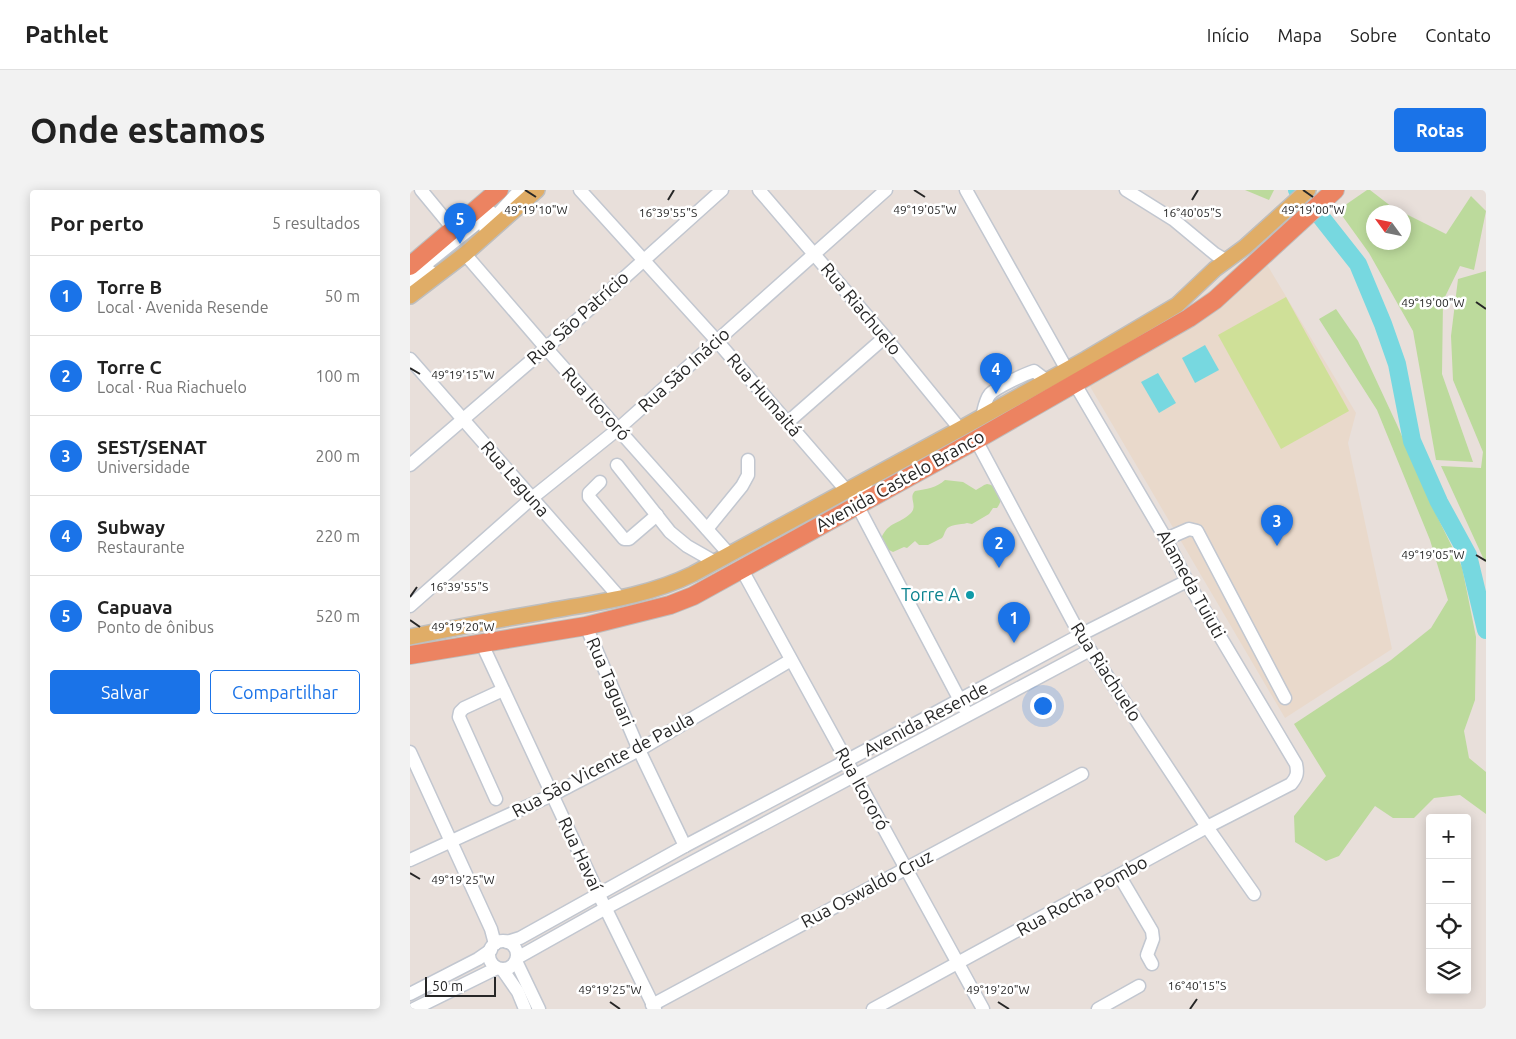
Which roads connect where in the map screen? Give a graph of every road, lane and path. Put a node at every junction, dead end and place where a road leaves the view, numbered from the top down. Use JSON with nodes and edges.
{"nodes":[{"id":1,"x":421,"y":190,"type":"edge"},
{"id":2,"x":499,"y":190,"type":"edge"},
{"id":3,"x":537,"y":190,"type":"edge"},
{"id":4,"x":580,"y":190,"type":"edge"},
{"id":5,"x":722,"y":190,"type":"edge"},
{"id":6,"x":759,"y":190,"type":"edge"},
{"id":7,"x":886,"y":190,"type":"edge"},
{"id":8,"x":966,"y":190,"type":"edge"},
{"id":9,"x":1126,"y":190,"type":"edge"},
{"id":10,"x":1308,"y":190,"type":"edge"},
{"id":11,"x":1335,"y":190,"type":"edge"},
{"id":12,"x":519,"y":191,"type":"edge"},
{"id":13,"x":1289,"y":219,"type":"junction"},
{"id":14,"x":454,"y":230,"type":"junction"},
{"id":15,"x":814,"y":253,"type":"junction"},
{"id":16,"x":465,"y":254,"type":"junction"},
{"id":17,"x":643,"y":260,"type":"junction"},
{"id":18,"x":1219,"y":261,"type":"junction"},
{"id":19,"x":410,"y":266,"type":"edge"},
{"id":20,"x":410,"y":279,"type":"edge"},
{"id":21,"x":410,"y":286,"type":"edge"},
{"id":22,"x":410,"y":296,"type":"edge"},
{"id":23,"x":886,"y":337,"type":"junction"},
{"id":24,"x":717,"y":341,"type":"junction"},
{"id":25,"x":546,"y":348,"type":"junction"},
{"id":26,"x":410,"y":359,"type":"edge"},
{"id":27,"x":1071,"y":377,"type":"junction"},
{"id":28,"x":463,"y":419,"type":"junction"},
{"id":29,"x":788,"y":422,"type":"junction"},
{"id":30,"x":618,"y":429,"type":"junction"},
{"id":31,"x":960,"y":429,"type":"junction"},
{"id":32,"x":976,"y":440,"type":"junction"},
{"id":33,"x":748,"y":460,"type":"dead end"},
{"id":34,"x":410,"y":465,"type":"edge"},
{"id":35,"x":617,"y":466,"type":"dead end"},
{"id":36,"x":876,"y":474,"type":"junction"},
{"id":37,"x":600,"y":482,"type":"dead end"},
{"id":38,"x":846,"y":490,"type":"junction"},
{"id":39,"x":532,"y":498,"type":"junction"},
{"id":40,"x":857,"y":504,"type":"junction"},
{"id":41,"x":657,"y":516,"type":"junction"},
{"id":42,"x":707,"y":529,"type":"junction"},
{"id":43,"x":1166,"y":539,"type":"junction"},
{"id":44,"x":729,"y":554,"type":"junction"},
{"id":45,"x":715,"y":562,"type":"junction"},
{"id":46,"x":741,"y":568,"type":"junction"},
{"id":47,"x":1187,"y":581,"type":"junction"},
{"id":48,"x":620,"y":598,"type":"junction"},
{"id":49,"x":410,"y":606,"type":"edge"},
{"id":50,"x":586,"y":626,"type":"junction"},
{"id":51,"x":1080,"y":635,"type":"junction"},
{"id":52,"x":410,"y":637,"type":"edge"},
{"id":53,"x":482,"y":644,"type":"junction"},
{"id":54,"x":1090,"y":650,"type":"junction"},
{"id":55,"x":410,"y":655,"type":"edge"},
{"id":56,"x":791,"y":660,"type":"junction"},
{"id":57,"x":504,"y":690,"type":"junction"},
{"id":58,"x":1286,"y":698,"type":"dead end"},
{"id":59,"x":960,"y":700,"type":"junction"},
{"id":60,"x":967,"y":715,"type":"junction"},
{"id":61,"x":639,"y":750,"type":"junction"},
{"id":62,"x":410,"y":752,"type":"edge"},
{"id":63,"x":846,"y":762,"type":"junction"},
{"id":64,"x":1082,"y":774,"type":"dead end"},
{"id":65,"x":854,"y":775,"type":"junction"},
{"id":66,"x":1291,"y":784,"type":"joint"},
{"id":67,"x":552,"y":795,"type":"junction"},
{"id":68,"x":496,"y":799,"type":"dead end"},
{"id":69,"x":1207,"y":827,"type":"junction"},
{"id":70,"x":450,"y":840,"type":"junction"},
{"id":71,"x":685,"y":846,"type":"junction"},
{"id":72,"x":410,"y":860,"type":"edge"},
{"id":73,"x":906,"y":869,"type":"junction"},
{"id":74,"x":642,"y":870,"type":"junction"},
{"id":75,"x":1119,"y":876,"type":"junction"},
{"id":76,"x":649,"y":885,"type":"junction"},
{"id":77,"x":598,"y":893,"type":"junction"},
{"id":78,"x":1254,"y":894,"type":"dead end"},
{"id":79,"x":606,"y":908,"type":"junction"},
{"id":80,"x":499,"y":944,"type":"junction"},
{"id":81,"x":517,"y":959,"type":"junction"},
{"id":82,"x":958,"y":964,"type":"junction"},
{"id":83,"x":1152,"y":964,"type":"dead end"},
{"id":84,"x":499,"y":969,"type":"junction"},
{"id":85,"x":1139,"y":986,"type":"dead end"},
{"id":86,"x":410,"y":994,"type":"edge"},
{"id":87,"x":654,"y":1007,"type":"edge"},
{"id":88,"x":414,"y":1009,"type":"edge"},
{"id":89,"x":526,"y":1009,"type":"edge"},
{"id":90,"x":539,"y":1009,"type":"edge"},
{"id":91,"x":873,"y":1009,"type":"edge"},
{"id":92,"x":983,"y":1009,"type":"edge"},
{"id":93,"x":1098,"y":1009,"type":"edge"}],
"edges":[{"from":1,"to":14,"type":"street"},
{"from":2,"to":14,"type":"highway"},
{"from":3,"to":16,"type":"main road"},
{"from":4,"to":17,"type":"street","name":"Rua Humaitá"},
{"from":5,"to":17,"type":"street","name":"Rua São Patrício"},
{"from":6,"to":15,"type":"street","name":"Rua Riachuelo"},
{"from":7,"to":15,"type":"street","name":"Rua São Inácio"},
{"from":8,"to":27,"type":"street","name":"Alameda Tuiuti"},
{"from":9,"to":18,"type":"street"},
{"from":10,"to":13,"type":"main road","name":"Avenida Castelo Branco"},
{"from":11,"to":13,"type":"highway","name":"Avenida Castelo Branco"},
{"from":12,"to":20,"type":"street"},
{"from":12,"to":21,"type":"street"},
{"from":13,"to":18,"type":"main road","name":"Avenida Castelo Branco"},
{"from":13,"to":27,"type":"highway","name":"Avenida Castelo Branco"},
{"from":14,"to":19,"type":"highway"},
{"from":15,"to":23,"type":"street","name":"Rua Riachuelo"},
{"from":15,"to":24,"type":"street","name":"Rua São Inácio"},
{"from":16,"to":22,"type":"main road"},
{"from":16,"to":25,"type":"street","name":"Rua Itororó"},
{"from":17,"to":24,"type":"street","name":"Rua Humaitá"},
{"from":17,"to":25,"type":"street","name":"Rua São Patrício"},
{"from":18,"to":27,"type":"main road","name":"Avenida Castelo Branco"},
{"from":23,"to":29,"type":"street"},
{"from":23,"to":31,"type":"street","name":"Rua Riachuelo"},
{"from":24,"to":29,"type":"street","name":"Rua Humaitá"},
{"from":24,"to":30,"type":"street","name":"Rua São Inácio"},
{"from":25,"to":28,"type":"street","name":"Rua São Patrício"},
{"from":25,"to":30,"type":"street","name":"Rua Itororó"},
{"from":26,"to":28,"type":"street","name":"Rua Laguna"},
{"from":27,"to":31,"type":"main road","name":"Avenida Castelo Branco"},
{"from":27,"to":32,"type":"highway","name":"Avenida Castelo Branco"},
{"from":27,"to":43,"type":"street","name":"Alameda Tuiuti"},
{"from":28,"to":34,"type":"street","name":"Rua São Patrício"},
{"from":28,"to":39,"type":"street","name":"Rua Laguna"},
{"from":29,"to":38,"type":"street","name":"Rua Humaitá"},
{"from":30,"to":39,"type":"street","name":"Rua São Inácio"},
{"from":30,"to":42,"type":"street","name":"Rua Itororó"},
{"from":31,"to":36,"type":"main road","name":"Avenida Castelo Branco"},
{"from":32,"to":40,"type":"highway","name":"Avenida Castelo Branco"},
{"from":32,"to":51,"type":"street","name":"Rua Riachuelo"},
{"from":33,"to":42,"type":"street"},
{"from":35,"to":41,"type":"street"},
{"from":36,"to":38,"type":"main road","name":"Avenida Castelo Branco"},
{"from":36,"to":40,"type":"street"},
{"from":37,"to":41,"type":"street"},
{"from":38,"to":44,"type":"main road","name":"Avenida Castelo Branco"},
{"from":39,"to":48,"type":"street","name":"Rua Laguna"},
{"from":39,"to":49,"type":"street","name":"Rua São Inácio"},
{"from":40,"to":46,"type":"highway","name":"Avenida Castelo Branco"},
{"from":40,"to":59,"type":"street"},
{"from":41,"to":45,"type":"street"},
{"from":42,"to":44,"type":"street","name":"Rua Itororó"},
{"from":43,"to":47,"type":"street","name":"Alameda Tuiuti"},
{"from":43,"to":58,"type":"street"},
{"from":44,"to":45,"type":"main road","name":"Avenida Castelo Branco"},
{"from":45,"to":48,"type":"main road","name":"Avenida Castelo Branco"},
{"from":46,"to":50,"type":"highway","name":"Avenida Castelo Branco"},
{"from":46,"to":56,"type":"street","name":"Rua Itororó"},
{"from":47,"to":51,"type":"street","name":"Avenida Resende"},
{"from":47,"to":66,"type":"street","name":"Alameda Tuiuti"},
{"from":48,"to":52,"type":"main road","name":"Avenida Castelo Branco"},
{"from":50,"to":53,"type":"highway","name":"Avenida Castelo Branco"},
{"from":50,"to":61,"type":"street","name":"Rua Taguari"},
{"from":51,"to":54,"type":"street","name":"Rua Riachuelo"},
{"from":51,"to":59,"type":"street","name":"Avenida Resende"},
{"from":53,"to":55,"type":"highway","name":"Avenida Castelo Branco"},
{"from":53,"to":57,"type":"street","name":"Rua Havaí"},
{"from":54,"to":60,"type":"street","name":"Avenida Resende"},
{"from":54,"to":69,"type":"street","name":"Rua Riachuelo"},
{"from":56,"to":61,"type":"street","name":"Rua São Vicente de Paula"},
{"from":56,"to":63,"type":"street","name":"Rua Itororó"},
{"from":57,"to":67,"type":"street","name":"Rua Havaí"},
{"from":57,"to":68,"type":"street"},
{"from":59,"to":60,"type":"street"},
{"from":59,"to":63,"type":"street","name":"Avenida Resende"},
{"from":60,"to":65,"type":"street","name":"Avenida Resende"},
{"from":61,"to":67,"type":"street","name":"Rua São Vicente de Paula"},
{"from":61,"to":71,"type":"street","name":"Rua Taguari"},
{"from":62,"to":70,"type":"street"},
{"from":63,"to":65,"type":"street","name":"Rua Itororó"},
{"from":63,"to":71,"type":"street","name":"Avenida Resende"},
{"from":64,"to":73,"type":"street","name":"Rua Oswaldo Cruz"},
{"from":65,"to":73,"type":"street","name":"Rua Itororó"},
{"from":65,"to":76,"type":"street","name":"Avenida Resende"},
{"from":66,"to":69,"type":"street","name":"Rua Rocha Pombo"},
{"from":67,"to":70,"type":"street","name":"Rua São Vicente de Paula"},
{"from":67,"to":77,"type":"street","name":"Rua Havaí"},
{"from":69,"to":75,"type":"street","name":"Rua Rocha Pombo"},
{"from":69,"to":78,"type":"street","name":"Rua Riachuelo"},
{"from":70,"to":72,"type":"street","name":"Rua São Vicente de Paula"},
{"from":70,"to":80,"type":"street"},
{"from":71,"to":74,"type":"street","name":"Avenida Resende"},
{"from":73,"to":82,"type":"street","name":"Rua Itororó"},
{"from":73,"to":87,"type":"street","name":"Rua Oswaldo Cruz"},
{"from":74,"to":76,"type":"street"},
{"from":74,"to":77,"type":"street","name":"Avenida Resende"},
{"from":75,"to":82,"type":"street","name":"Rua Rocha Pombo"},
{"from":75,"to":83,"type":"street"},
{"from":76,"to":79,"type":"street","name":"Avenida Resende"},
{"from":77,"to":79,"type":"street","name":"Rua Havaí"},
{"from":77,"to":80,"type":"street","name":"Avenida Resende"},
{"from":79,"to":81,"type":"street","name":"Avenida Resende"},
{"from":79,"to":87,"type":"street","name":"Rua Havaí"},
{"from":80,"to":81,"type":"street"},
{"from":80,"to":84,"type":"street"},
{"from":80,"to":86,"type":"street","name":"Avenida Resende"},
{"from":81,"to":84,"type":"street"},
{"from":81,"to":90,"type":"street"},
{"from":82,"to":91,"type":"street","name":"Rua Rocha Pombo"},
{"from":82,"to":92,"type":"street","name":"Rua Itororó"},
{"from":84,"to":88,"type":"street"},
{"from":84,"to":89,"type":"street"},
{"from":85,"to":93,"type":"street"}]}
